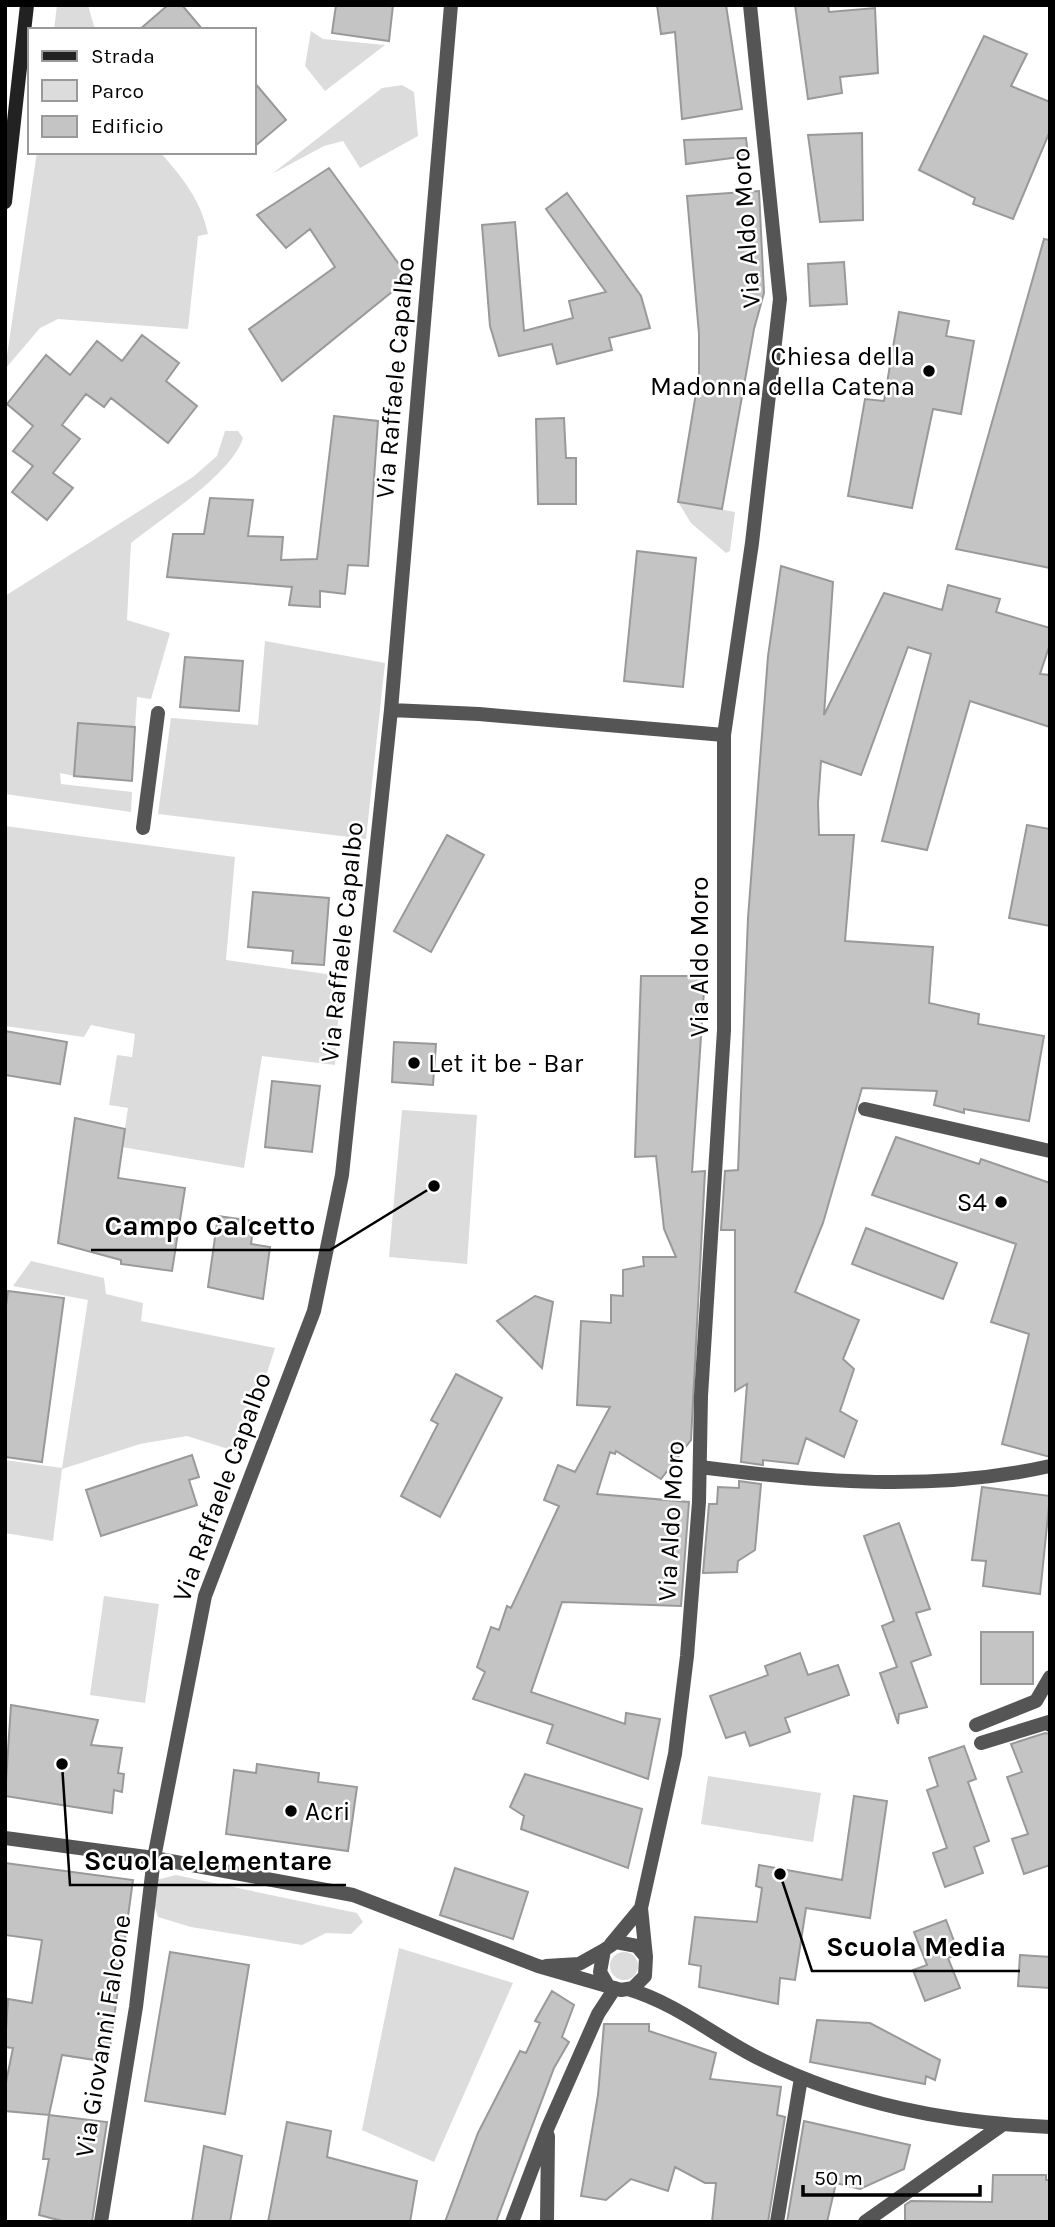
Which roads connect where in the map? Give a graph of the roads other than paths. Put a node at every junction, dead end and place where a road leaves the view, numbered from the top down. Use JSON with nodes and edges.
{"nodes":[{"id":1,"x":27,"y":5,"type":"edge"},
{"id":2,"x":451,"y":5,"type":"edge"},
{"id":3,"x":750,"y":5,"type":"edge"},
{"id":4,"x":5,"y":202,"type":"edge"},
{"id":5,"x":391,"y":710,"type":"junction"},
{"id":6,"x":158,"y":713,"type":"dead end"},
{"id":7,"x":724,"y":735,"type":"junction"},
{"id":8,"x":142,"y":828,"type":"dead end"},
{"id":9,"x":865,"y":1109,"type":"dead end"},
{"id":10,"x":1050,"y":1151,"type":"edge"},
{"id":11,"x":1050,"y":1466,"type":"edge"},
{"id":12,"x":700,"y":1467,"type":"junction"},
{"id":13,"x":1050,"y":1677,"type":"edge"},
{"id":14,"x":1050,"y":1724,"type":"edge"},
{"id":15,"x":976,"y":1725,"type":"dead end"},
{"id":16,"x":981,"y":1743,"type":"dead end"},
{"id":17,"x":5,"y":1838,"type":"edge"},
{"id":18,"x":154,"y":1858,"type":"junction"},
{"id":19,"x":641,"y":1908,"type":"junction"},
{"id":20,"x":607,"y":1948,"type":"junction"},
{"id":21,"x":646,"y":1957,"type":"junction"},
{"id":22,"x":538,"y":1966,"type":"junction"},
{"id":23,"x":645,"y":1976,"type":"junction"},
{"id":24,"x":616,"y":1987,"type":"junction"},
{"id":25,"x":659,"y":1999,"type":"junction"},
{"id":26,"x":801,"y":2078,"type":"junction"},
{"id":27,"x":1002,"y":2125,"type":"junction"},
{"id":28,"x":548,"y":2127,"type":"junction"},
{"id":29,"x":1050,"y":2127,"type":"edge"},
{"id":30,"x":101,"y":2222,"type":"edge"},
{"id":31,"x":512,"y":2222,"type":"edge"},
{"id":32,"x":547,"y":2222,"type":"edge"},
{"id":33,"x":777,"y":2222,"type":"edge"},
{"id":34,"x":865,"y":2222,"type":"edge"}],
"edges":[{"from":1,"to":4,"type":"main road"},
{"from":2,"to":5,"type":"street","name":"Via Raffaele Capalbo"},
{"from":3,"to":7,"type":"street","name":"Via Aldo Moro"},
{"from":5,"to":7,"type":"street"},
{"from":5,"to":18,"type":"street","name":"Via Raffaele Capalbo"},
{"from":6,"to":8,"type":"street"},
{"from":7,"to":12,"type":"street","name":"Via Aldo Moro"},
{"from":9,"to":10,"type":"street"},
{"from":11,"to":12,"type":"street"},
{"from":12,"to":19,"type":"street","name":"Via Aldo Moro"},
{"from":13,"to":15,"type":"street"},
{"from":14,"to":16,"type":"street"},
{"from":17,"to":18,"type":"street"},
{"from":18,"to":22,"type":"street"},
{"from":18,"to":30,"type":"street","name":"Via Giovanni Falcone"},
{"from":19,"to":20,"type":"street","name":"Via Aldo Moro"},
{"from":19,"to":21,"type":"street","name":"Via Aldo Moro"},
{"from":20,"to":21,"type":"street"},
{"from":20,"to":22,"type":"street"},
{"from":20,"to":24,"type":"street"},
{"from":21,"to":23,"type":"street"},
{"from":22,"to":24,"type":"street"},
{"from":23,"to":24,"type":"street"},
{"from":23,"to":25,"type":"street"},
{"from":24,"to":25,"type":"street"},
{"from":24,"to":28,"type":"street"},
{"from":25,"to":26,"type":"street"},
{"from":26,"to":27,"type":"street"},
{"from":26,"to":33,"type":"street"},
{"from":27,"to":29,"type":"street"},
{"from":27,"to":34,"type":"street"},
{"from":28,"to":31,"type":"street"},
{"from":28,"to":32,"type":"street"}]}
